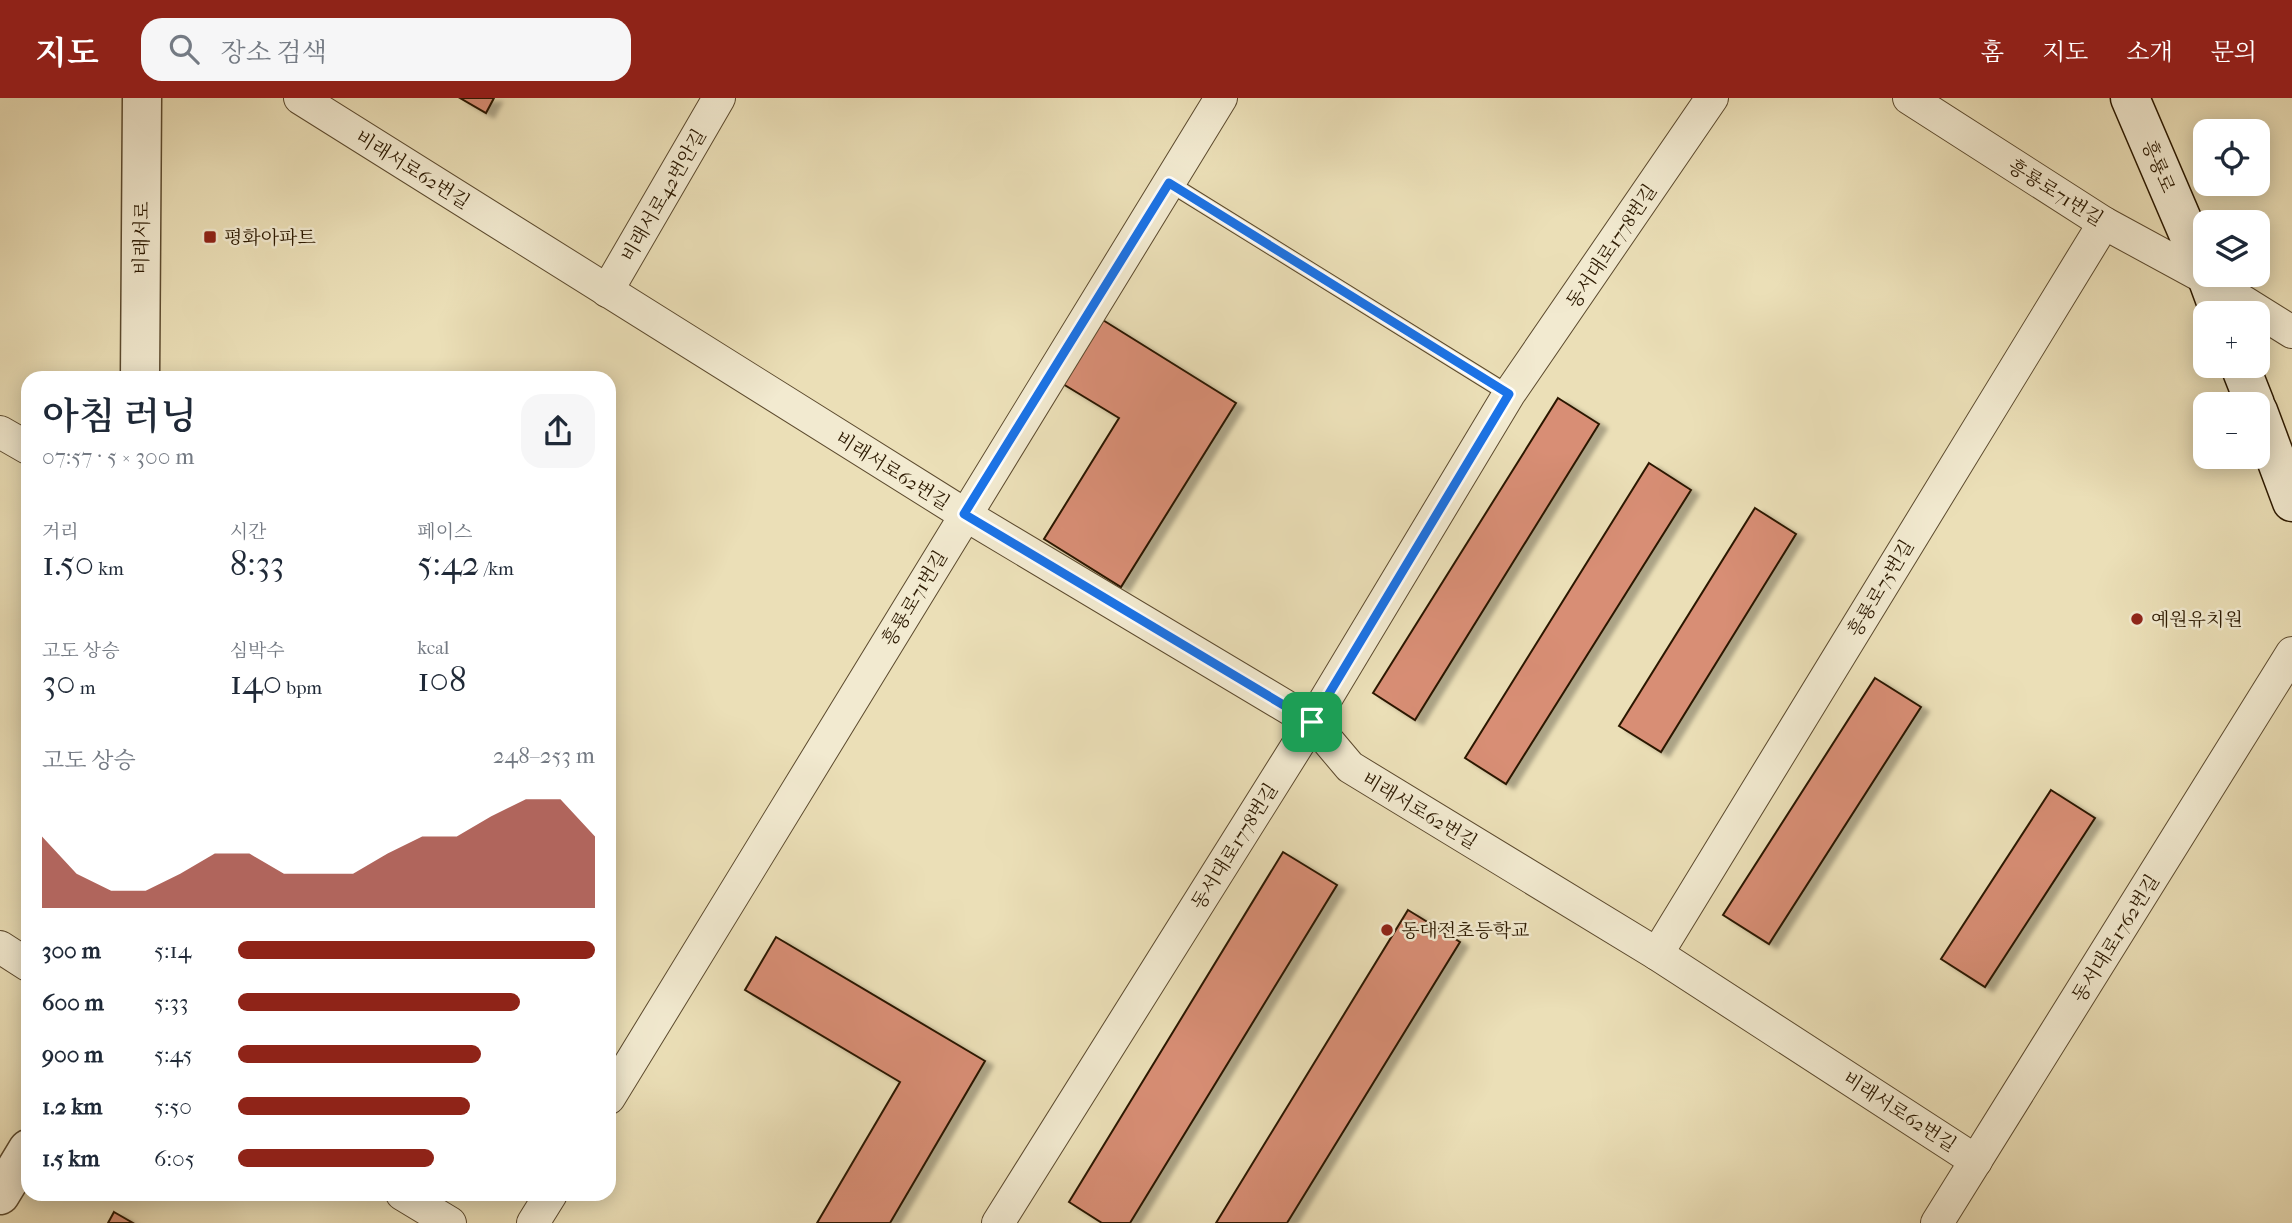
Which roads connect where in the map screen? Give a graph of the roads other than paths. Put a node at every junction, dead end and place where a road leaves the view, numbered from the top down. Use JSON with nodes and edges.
{"nodes":[{"id":1,"x":142,"y":98,"type":"edge"},
{"id":2,"x":300,"y":98,"type":"edge"},
{"id":3,"x":719,"y":98,"type":"edge"},
{"id":4,"x":1221,"y":98,"type":"edge"},
{"id":5,"x":1712,"y":98,"type":"edge"},
{"id":6,"x":1909,"y":98,"type":"edge"},
{"id":7,"x":2130,"y":98,"type":"edge"},
{"id":8,"x":1169,"y":183,"type":"junction"},
{"id":9,"x":2104,"y":223,"type":"junction"},
{"id":10,"x":2193,"y":245,"type":"edge"},
{"id":11,"x":2193,"y":275,"type":"edge"},
{"id":12,"x":2213,"y":287,"type":"edge"},
{"id":13,"x":607,"y":292,"type":"junction"},
{"id":14,"x":2292,"y":332,"type":"edge"},
{"id":15,"x":140,"y":371,"type":"edge"},
{"id":16,"x":1509,"y":394,"type":"junction"},
{"id":17,"x":0,"y":432,"type":"edge"},
{"id":18,"x":2270,"y":443,"type":"edge"},
{"id":19,"x":21,"y":445,"type":"edge"},
{"id":20,"x":2292,"y":502,"type":"edge"},
{"id":21,"x":964,"y":514,"type":"junction"},
{"id":22,"x":2292,"y":653,"type":"edge"},
{"id":23,"x":1312,"y":722,"type":"junction"},
{"id":24,"x":0,"y":947,"type":"edge"},
{"id":25,"x":1657,"y":954,"type":"junction"},
{"id":26,"x":21,"y":960,"type":"edge"},
{"id":27,"x":616,"y":1086,"type":"edge"},
{"id":28,"x":21,"y":1160,"type":"edge"},
{"id":29,"x":1976,"y":1161,"type":"junction"},
{"id":30,"x":0,"y":1195,"type":"edge"},
{"id":31,"x":414,"y":1201,"type":"edge"},
{"id":32,"x":547,"y":1201,"type":"edge"},
{"id":33,"x":450,"y":1223,"type":"edge"},
{"id":34,"x":533,"y":1223,"type":"edge"},
{"id":35,"x":998,"y":1223,"type":"edge"},
{"id":36,"x":1937,"y":1223,"type":"edge"}],
"edges":[{"from":1,"to":15,"type":"main road","name":"비래서로"},
{"from":2,"to":13,"type":"street","name":"비래서로62번길"},
{"from":3,"to":13,"type":"street","name":"비래서로42번안길"},
{"from":4,"to":8,"type":"street","name":"흥룡로71번길"},
{"from":5,"to":16,"type":"street","name":"동서대로1778번길"},
{"from":6,"to":9,"type":"street","name":"흥룡로71번길"},
{"from":7,"to":10,"type":"main road","name":"흥룡로"},
{"from":8,"to":16,"type":"lane"},
{"from":8,"to":21,"type":"street","name":"흥룡로71번길"},
{"from":9,"to":11,"type":"street","name":"흥룡로71번길"},
{"from":9,"to":25,"type":"street","name":"흥룡로75번길"},
{"from":12,"to":14,"type":"street","name":"흥룡로71번길"},
{"from":13,"to":21,"type":"street","name":"비래서로62번길"},
{"from":16,"to":23,"type":"street","name":"동서대로1778번길"},
{"from":17,"to":19,"type":"street"},
{"from":18,"to":20,"type":"main road"},
{"from":21,"to":23,"type":"street","name":"비래서로62번길"},
{"from":21,"to":27,"type":"street","name":"흥룡로71번길"},
{"from":22,"to":29,"type":"street","name":"동서대로1762번길"},
{"from":23,"to":25,"type":"street","name":"비래서로62번길"},
{"from":23,"to":35,"type":"street","name":"동서대로1778번길"},
{"from":24,"to":26,"type":"street"},
{"from":25,"to":29,"type":"street","name":"비래서로62번길"},
{"from":28,"to":30,"type":"main road"},
{"from":29,"to":36,"type":"street","name":"동서대로1762번길"},
{"from":31,"to":33,"type":"street"},
{"from":32,"to":34,"type":"street"}]}
